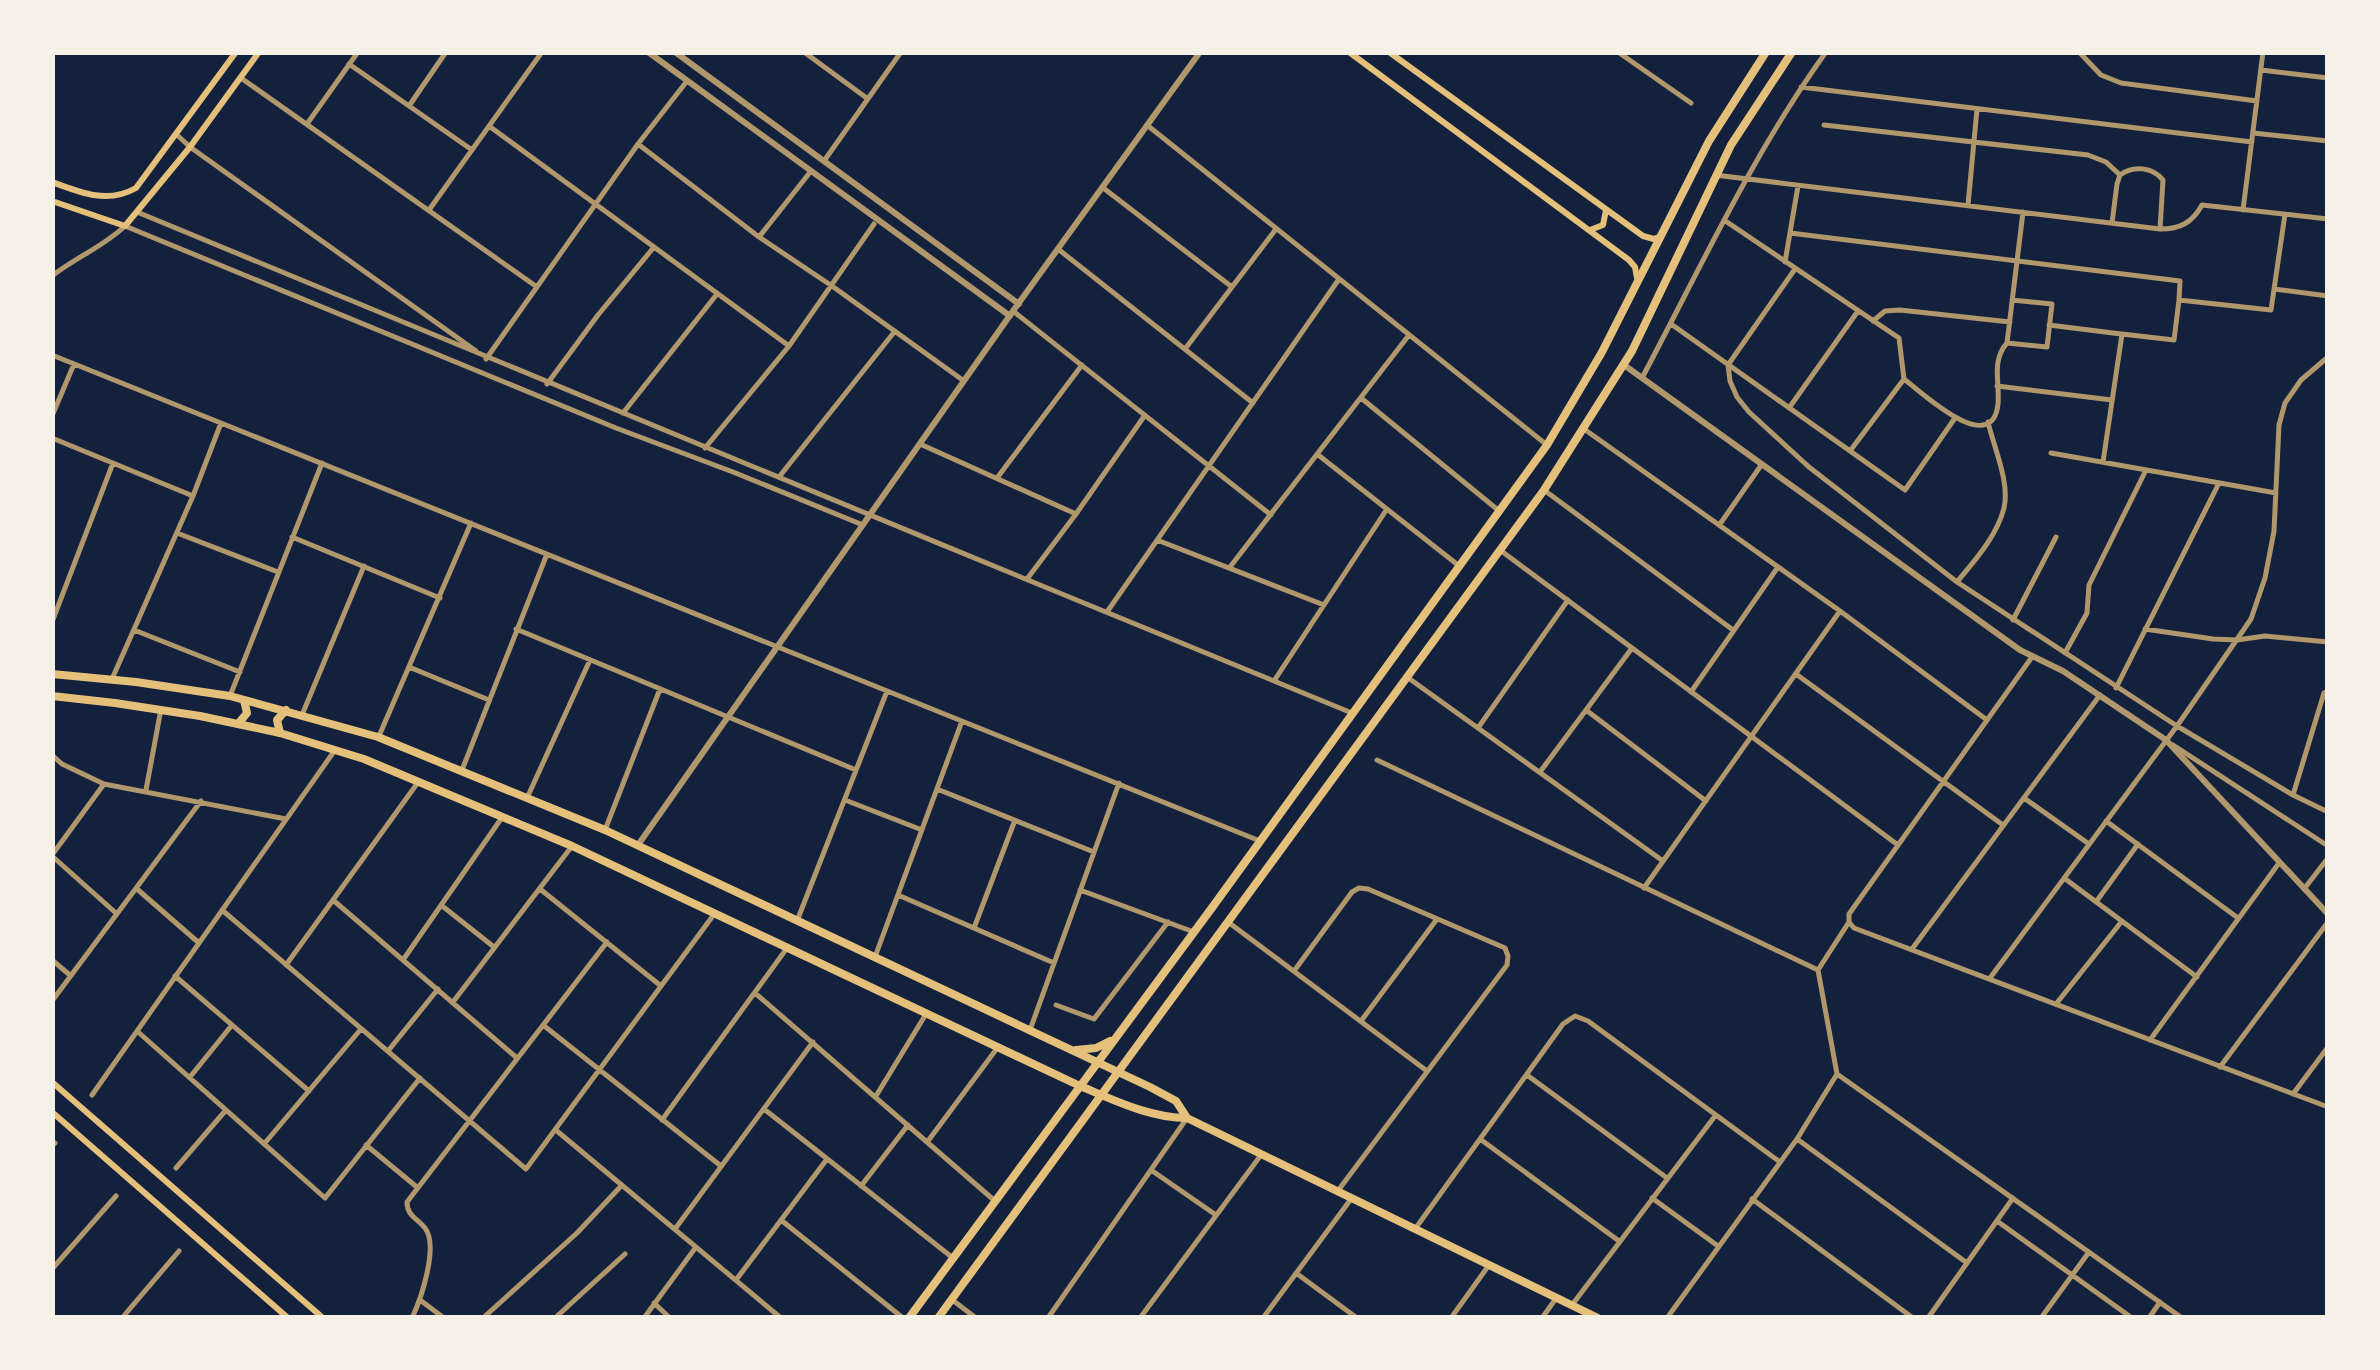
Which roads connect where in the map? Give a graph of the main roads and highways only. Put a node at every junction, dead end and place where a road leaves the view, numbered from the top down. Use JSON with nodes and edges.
{"nodes":[{"id":1,"x":236,"y":52,"type":"edge"},
{"id":2,"x":259,"y":52,"type":"edge"},
{"id":3,"x":1349,"y":52,"type":"edge"},
{"id":4,"x":1389,"y":52,"type":"edge"},
{"id":5,"x":1766,"y":52,"type":"edge"},
{"id":6,"x":1792,"y":52,"type":"edge"},
{"id":7,"x":52,"y":182,"type":"edge"},
{"id":8,"x":52,"y":200,"type":"edge"},
{"id":9,"x":1606,"y":210,"type":"junction"},
{"id":10,"x":1589,"y":230,"type":"junction"},
{"id":11,"x":1663,"y":232,"type":"junction"},
{"id":12,"x":1636,"y":286,"type":"junction"},
{"id":13,"x":52,"y":674,"type":"edge"},
{"id":14,"x":52,"y":696,"type":"edge"},
{"id":15,"x":244,"y":700,"type":"junction"},
{"id":16,"x":286,"y":710,"type":"junction"},
{"id":17,"x":238,"y":724,"type":"junction"},
{"id":18,"x":280,"y":733,"type":"junction"},
{"id":19,"x":1147,"y":996,"type":"junction"},
{"id":20,"x":1164,"y":1011,"type":"junction"},
{"id":21,"x":1118,"y":1035,"type":"junction"},
{"id":22,"x":1066,"y":1048,"type":"junction"},
{"id":23,"x":1097,"y":1062,"type":"junction"},
{"id":24,"x":1118,"y":1072,"type":"junction"},
{"id":25,"x":1058,"y":1075,"type":"junction"},
{"id":26,"x":52,"y":1082,"type":"edge"},
{"id":27,"x":1080,"y":1086,"type":"junction"},
{"id":28,"x":1102,"y":1094,"type":"junction"},
{"id":29,"x":52,"y":1112,"type":"edge"},
{"id":30,"x":1068,"y":1114,"type":"junction"},
{"id":31,"x":1188,"y":1118,"type":"junction"},
{"id":32,"x":1072,"y":1134,"type":"junction"},
{"id":33,"x":288,"y":1318,"type":"edge"},
{"id":34,"x":324,"y":1318,"type":"edge"},
{"id":35,"x":906,"y":1318,"type":"edge"},
{"id":36,"x":938,"y":1318,"type":"edge"},
{"id":37,"x":1598,"y":1318,"type":"edge"}],
"edges":[{"from":1,"to":7,"type":"main road"},
{"from":2,"to":8,"type":"main road"},
{"from":3,"to":10,"type":"main road"},
{"from":4,"to":9,"type":"main road"},
{"from":5,"to":11,"type":"main road"},
{"from":6,"to":20,"type":"main road"},
{"from":9,"to":10,"type":"main road"},
{"from":9,"to":11,"type":"main road"},
{"from":10,"to":12,"type":"main road"},
{"from":11,"to":12,"type":"main road"},
{"from":12,"to":19,"type":"main road"},
{"from":13,"to":15,"type":"main road"},
{"from":14,"to":17,"type":"main road"},
{"from":15,"to":16,"type":"main road"},
{"from":15,"to":17,"type":"main road"},
{"from":16,"to":18,"type":"main road"},
{"from":16,"to":22,"type":"main road"},
{"from":17,"to":18,"type":"main road"},
{"from":18,"to":25,"type":"main road"},
{"from":19,"to":20,"type":"main road"},
{"from":19,"to":21,"type":"main road"},
{"from":20,"to":24,"type":"main road"},
{"from":21,"to":22,"type":"main road"},
{"from":21,"to":23,"type":"main road"},
{"from":22,"to":23,"type":"main road"},
{"from":23,"to":24,"type":"main road"},
{"from":23,"to":27,"type":"main road"},
{"from":24,"to":28,"type":"main road"},
{"from":24,"to":31,"type":"main road"},
{"from":25,"to":27,"type":"main road"},
{"from":25,"to":30,"type":"main road"},
{"from":26,"to":34,"type":"main road"},
{"from":27,"to":28,"type":"main road"},
{"from":27,"to":30,"type":"main road"},
{"from":28,"to":31,"type":"main road"},
{"from":28,"to":32,"type":"main road"},
{"from":29,"to":33,"type":"main road"},
{"from":30,"to":32,"type":"main road"},
{"from":30,"to":35,"type":"main road"},
{"from":31,"to":37,"type":"main road"},
{"from":32,"to":36,"type":"main road"}]}
